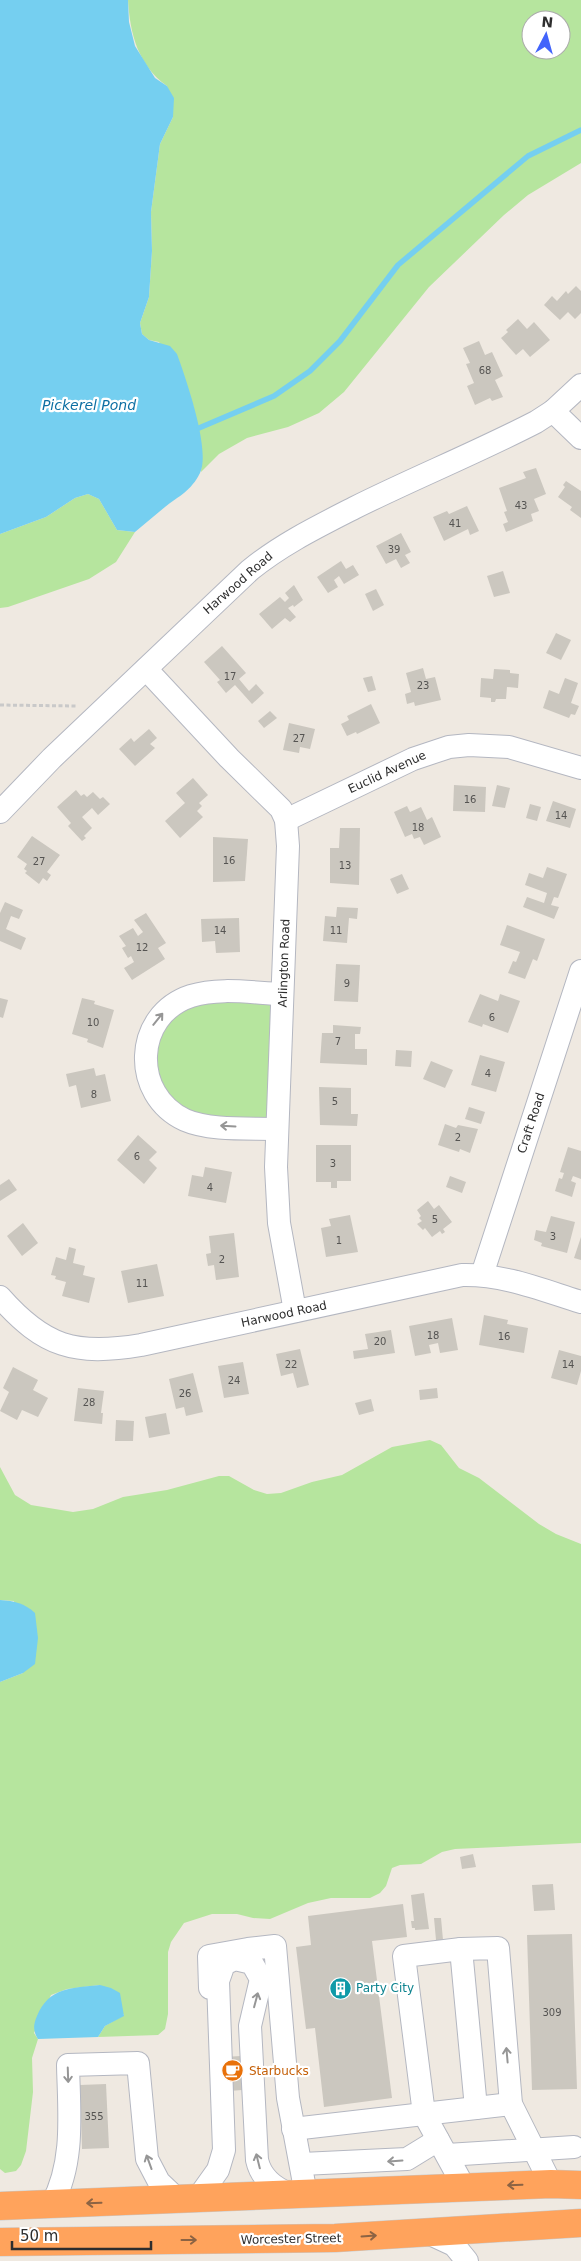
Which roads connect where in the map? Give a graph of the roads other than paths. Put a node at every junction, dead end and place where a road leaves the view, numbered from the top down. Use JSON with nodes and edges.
{"nodes":[{"id":1,"x":581,"y":385,"type":"edge"},
{"id":2,"x":553,"y":411,"type":"junction"},
{"id":3,"x":581,"y":438,"type":"edge"},
{"id":4,"x":146,"y":669,"type":"junction"},
{"id":5,"x":581,"y":768,"type":"edge"},
{"id":6,"x":0,"y":812,"type":"edge"},
{"id":7,"x":286,"y":820,"type":"junction"},
{"id":8,"x":581,"y":971,"type":"edge"},
{"id":9,"x":282,"y":994,"type":"junction"},
{"id":10,"x":276,"y":1129,"type":"junction"},
{"id":11,"x":482,"y":1275,"type":"junction"},
{"id":12,"x":0,"y":1297,"type":"edge"},
{"id":13,"x":581,"y":1302,"type":"edge"},
{"id":14,"x":295,"y":1311,"type":"junction"},
{"id":15,"x":461,"y":1949,"type":"junction"},
{"id":16,"x":511,"y":2104,"type":"junction"},
{"id":17,"x":476,"y":2108,"type":"junction"},
{"id":18,"x":424,"y":2114,"type":"junction"},
{"id":19,"x":223,"y":2123,"type":"junction"},
{"id":20,"x":293,"y":2129,"type":"junction"},
{"id":21,"x":574,"y":2147,"type":"dead end"},
{"id":22,"x":442,"y":2148,"type":"junction"},
{"id":23,"x":534,"y":2150,"type":"junction"},
{"id":24,"x":302,"y":2164,"type":"junction"},
{"id":25,"x":551,"y":2184,"type":"junction"},
{"id":26,"x":581,"y":2185,"type":"edge"},
{"id":27,"x":464,"y":2187,"type":"junction"},
{"id":28,"x":298,"y":2194,"type":"junction"},
{"id":29,"x":188,"y":2199,"type":"junction"},
{"id":30,"x":52,"y":2204,"type":"junction"},
{"id":31,"x":0,"y":2206,"type":"edge"},
{"id":32,"x":581,"y":2222,"type":"edge"},
{"id":33,"x":551,"y":2224,"type":"junction"},
{"id":34,"x":425,"y":2232,"type":"junction"},
{"id":35,"x":0,"y":2242,"type":"edge"},
{"id":36,"x":467,"y":2261,"type":"edge"}],
"edges":[{"from":1,"to":2,"type":"street","name":"Harwood Road"},
{"from":2,"to":3,"type":"street"},
{"from":2,"to":4,"type":"street","name":"Harwood Road"},
{"from":4,"to":6,"type":"street","name":"Harwood Road"},
{"from":4,"to":7,"type":"street","name":"Arlington Road"},
{"from":5,"to":7,"type":"street","name":"Euclid Avenue"},
{"from":7,"to":9,"type":"street","name":"Arlington Road"},
{"from":8,"to":11,"type":"street","name":"Craft Road"},
{"from":9,"to":10,"type":"street","name":"Arlington Road"},
{"from":10,"to":9,"type":"street","one_way":true},
{"from":10,"to":14,"type":"street","name":"Arlington Road"},
{"from":11,"to":13,"type":"street","name":"Harwood Road"},
{"from":11,"to":14,"type":"street","name":"Harwood Road"},
{"from":12,"to":14,"type":"street","name":"Harwood Road"},
{"from":16,"to":15,"type":"street","one_way":true},
{"from":15,"to":17,"type":"street"},
{"from":15,"to":18,"type":"street"},
{"from":16,"to":17,"type":"street"},
{"from":16,"to":23,"type":"street"},
{"from":17,"to":18,"type":"street"},
{"from":18,"to":20,"type":"street"},
{"from":18,"to":22,"type":"street"},
{"from":19,"to":20,"type":"street"},
{"from":28,"to":19,"type":"street","one_way":true},
{"from":19,"to":29,"type":"street"},
{"from":20,"to":24,"type":"street"},
{"from":21,"to":23,"type":"street"},
{"from":22,"to":23,"type":"street"},
{"from":22,"to":24,"type":"street","one_way":true},
{"from":22,"to":27,"type":"street"},
{"from":23,"to":25,"type":"street"},
{"from":24,"to":28,"type":"street"},
{"from":25,"to":26,"type":"highway"},
{"from":25,"to":27,"type":"highway","one_way":true},
{"from":25,"to":33,"type":"highway"},
{"from":27,"to":28,"type":"highway"},
{"from":28,"to":29,"type":"highway"},
{"from":29,"to":30,"type":"highway","one_way":true},
{"from":29,"to":30,"type":"street","one_way":true},
{"from":30,"to":31,"type":"highway"},
{"from":32,"to":33,"type":"highway","name":"Worcester Street"},
{"from":33,"to":34,"type":"highway","name":"Worcester Street"},
{"from":35,"to":34,"type":"highway","name":"Worcester Street","one_way":true},
{"from":34,"to":36,"type":"street"}]}
